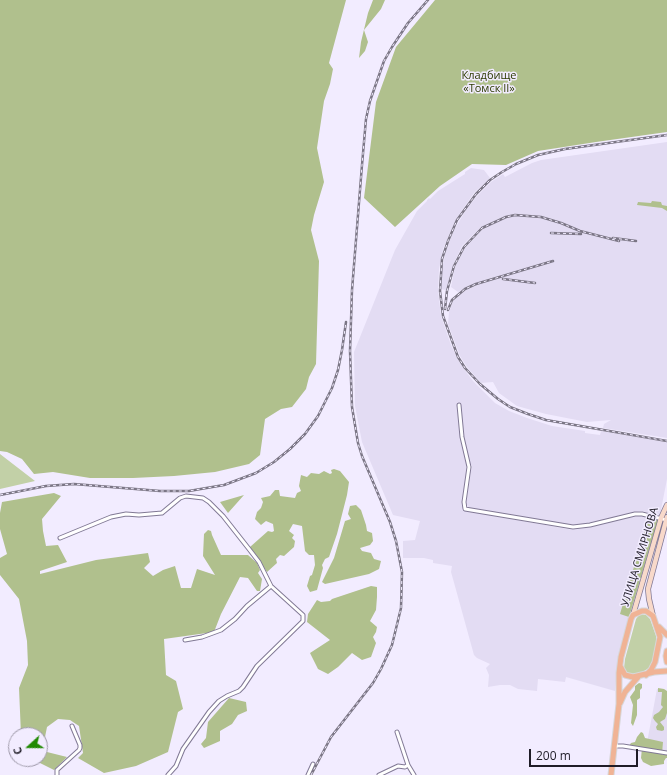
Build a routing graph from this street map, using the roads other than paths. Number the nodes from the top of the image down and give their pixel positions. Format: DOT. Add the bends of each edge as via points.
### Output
graph roads {
  1 [pos="459,405"];
  2 [pos="667,505"];
  3 [pos="665,518"];
  4 [pos="60,538"];
  5 [pos="271,586"];
  6 [pos="633,615"];
  7 [pos="653,616"];
  8 [pos="657,624"];
  9 [pos="667,635"];
  10 [pos="185,640"];
  11 [pos="667,651"];
  12 [pos="667,662"];
  13 [pos="620,665"];
  14 [pos="667,671"];
  15 [pos="646,675"];
  16 [pos="639,677"];
  17 [pos="619,704"];
  18 [pos="72,726"];
  19 [pos="397,732"];
  20 [pos="614,746"];
  21 [pos="667,753"];
  22 [pos="313,764"];
  23 [pos="408,765"];
  24 [pos="57,775"];
  25 [pos="168,775"];
  26 [pos="308,775"];
  27 [pos="378,775"];
  28 [pos="414,775"];
  29 [pos="611,775"];
  1 -- 3 [label="street" via="464,452 469,467 465,509 573,527 635,514"];
  2 -- 3 [label="main road, УЛИЦА СМИРНОВА"];
  3 -- 6 [label="main road, УЛИЦА СМИРНОВА"];
  3 -- 7 [label="main road, УЛИЦА СМИРНОВА" via="648,589"];
  4 -- 5 [label="street" via="111,517 162,513 180,498 196,496 209,502 223,516 259,562"];
  5 -- 10 [label="street" via="221,630"];
  5 -- 25 [label="street" via="303,615 303,621 257,666 239,691 227,696 209,712 182,749 176,766"];
  6 -- 7 [label="main road" via="646,611"];
  6 -- 13 [label="main road"];
  7 -- 8 [label="main road"];
  8 -- 9 [label="main road"];
  8 -- 15 [label="main road" via="660,637 658,652 653,667"];
  11 -- 12 [label="main road"];
  13 -- 16 [label="main road" via="626,675"];
  13 -- 17 [label="main road"];
  14 -- 15 [label="main road"];
  15 -- 16 [label="main road"];
  16 -- 17 [label="main road" via="625,692"];
  17 -- 20 [label="main road"];
  18 -- 24 [label="street" via="80,748 57,770"];
  19 -- 23 [label="street"];
  20 -- 21 [label="street"];
  20 -- 29 [label="main road"];
  22 -- 26 [label="street"];
  23 -- 27 [label="street"];
  23 -- 28 [label="street"];
}
